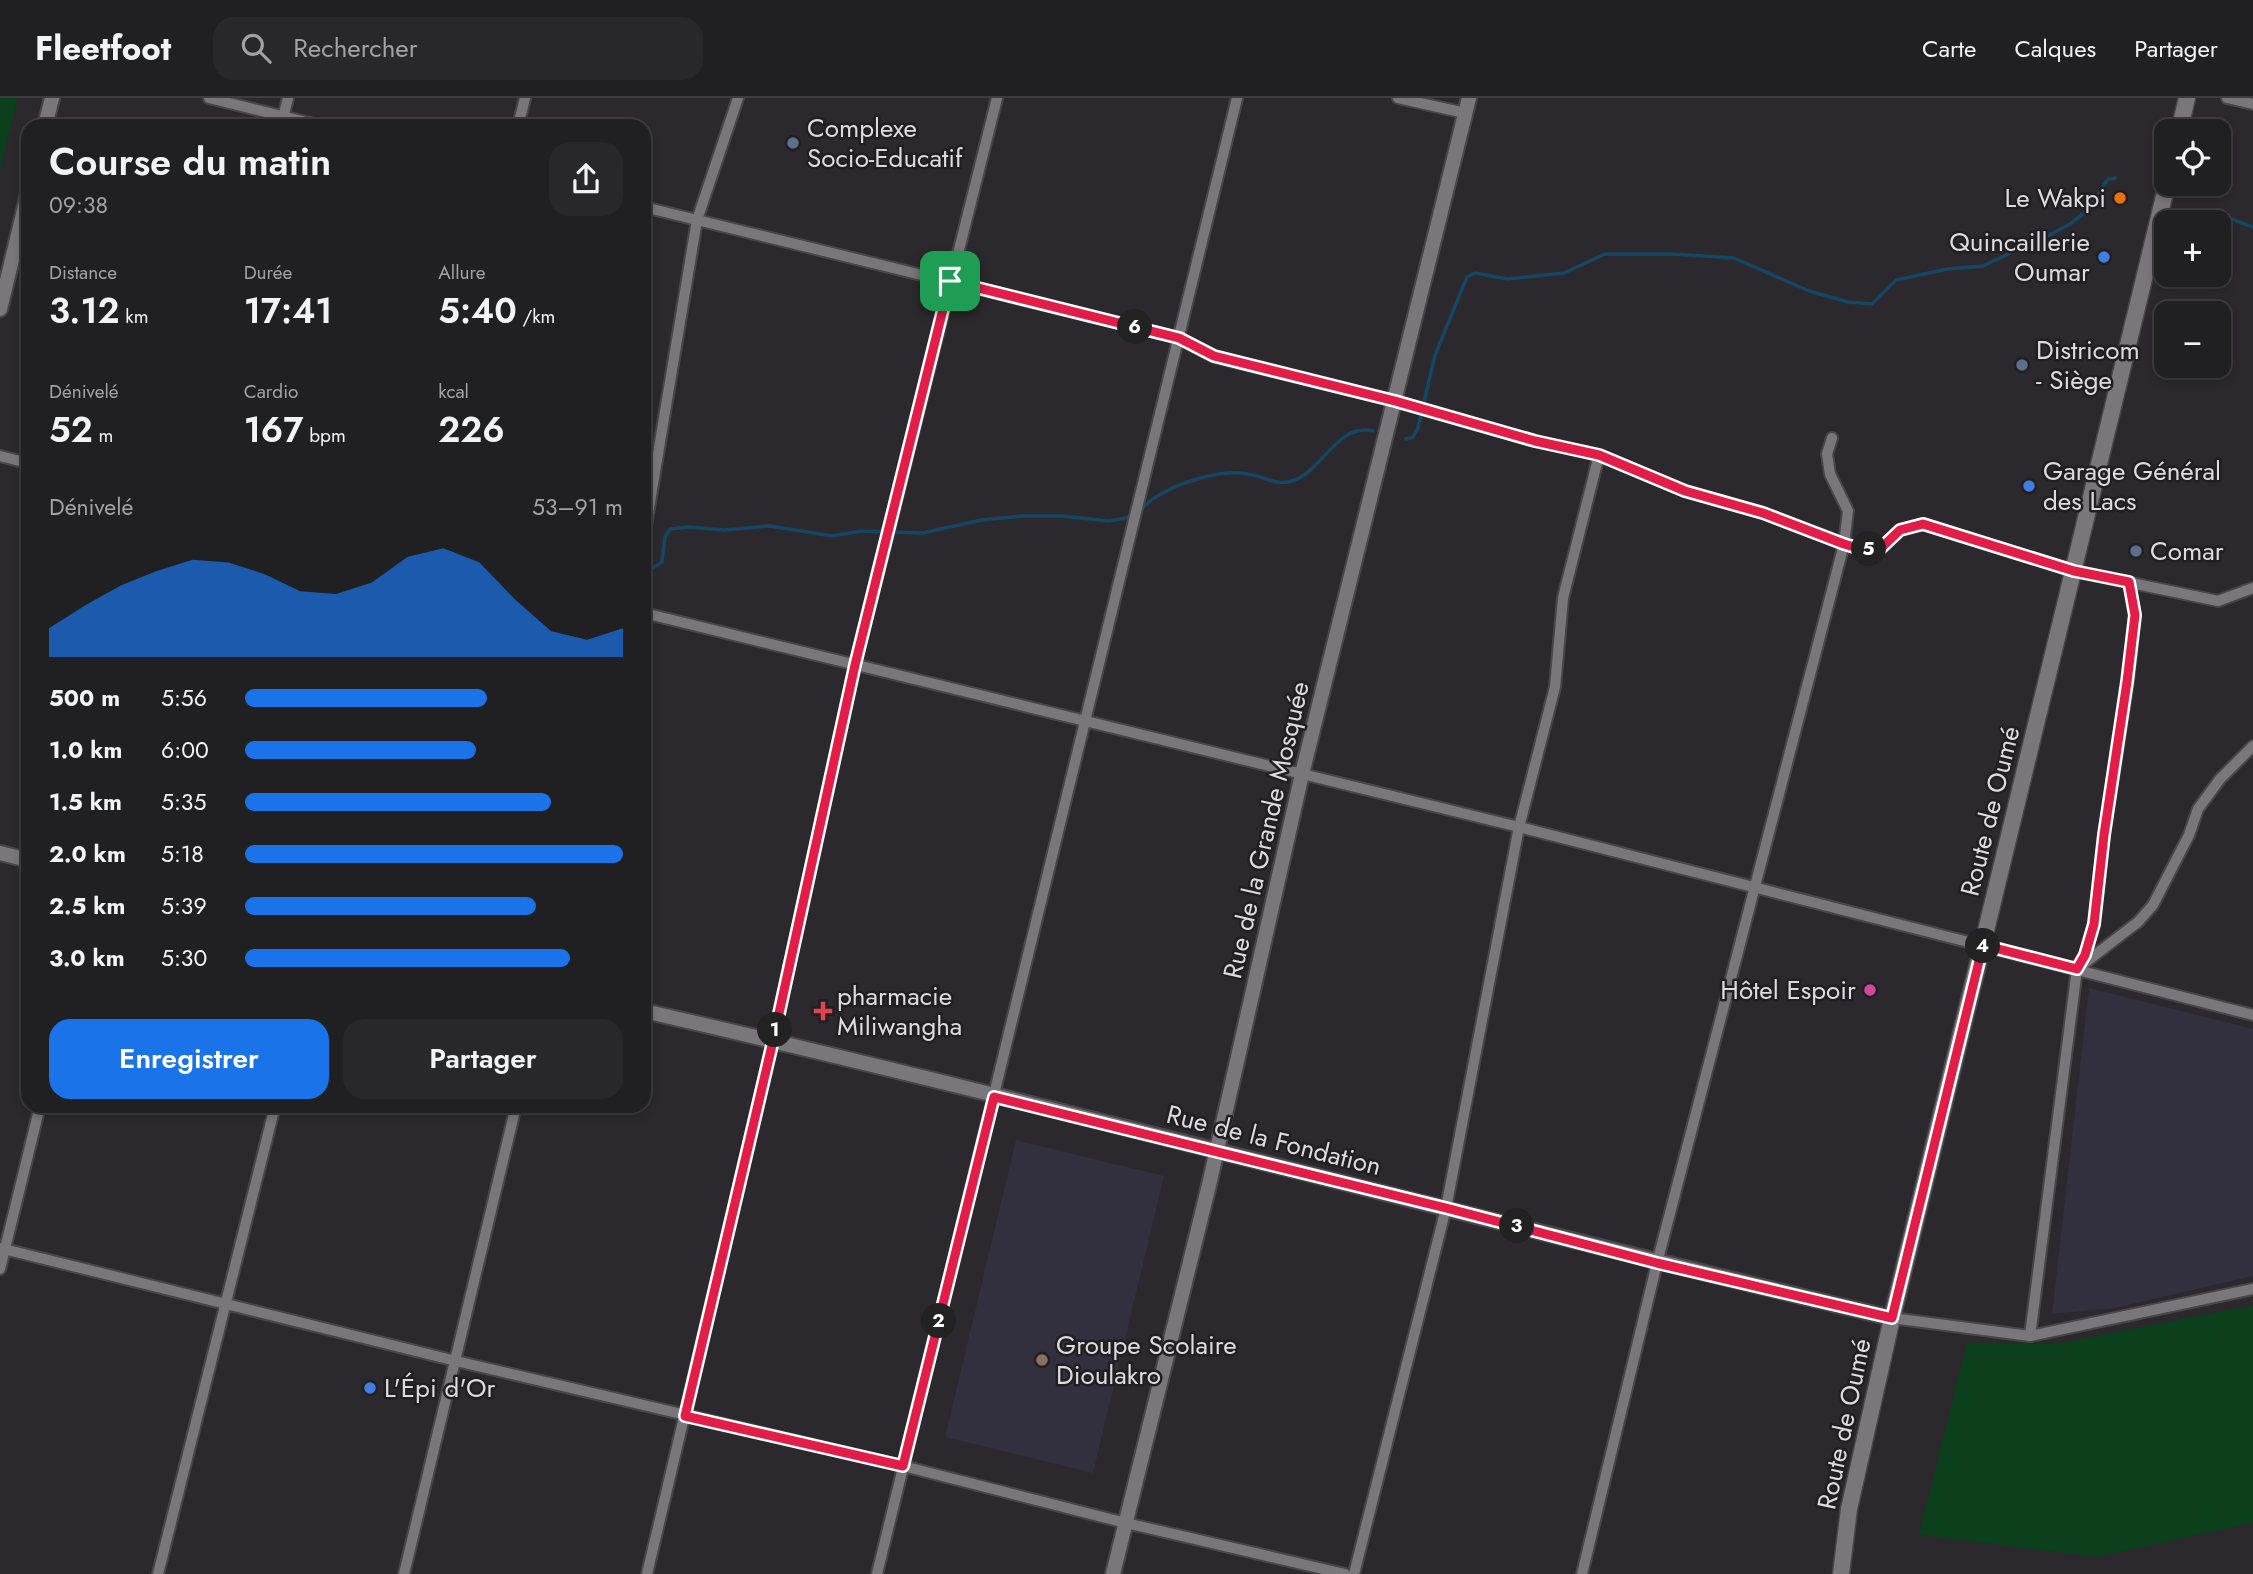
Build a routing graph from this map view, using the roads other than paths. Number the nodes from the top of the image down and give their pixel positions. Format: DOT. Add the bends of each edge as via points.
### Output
graph roads {
  1 [pos="52,98"];
  2 [pos="209,98"];
  3 [pos="288,98"];
  4 [pos="525,98"];
  5 [pos="738,98"];
  6 [pos="997,98"];
  7 [pos="1237,98"];
  8 [pos="1398,98"];
  9 [pos="1469,98"];
  10 [pos="2187,98"];
  11 [pos="2227,98"];
  12 [pos="2253,104"];
  13 [pos="1465,113"];
  14 [pos="47,119"];
  15 [pos="276,119"];
  16 [pos="283,119"];
  17 [pos="520,119"];
  18 [pos="2182,119"];
  19 [pos="2164,196"];
  20 [pos="651,209"];
  21 [pos="697,220"];
  22 [pos="21,223"];
  23 [pos="950,281"];
  24 [pos="0,309"];
  25 [pos="1179,338"];
  26 [pos="1395,401"];
  27 [pos="1832,438"];
  28 [pos="1599,455"];
  29 [pos="0,456"];
  30 [pos="21,461"];
  31 [pos="651,496"];
  32 [pos="1844,544"];
  33 [pos="2074,571"];
  34 [pos="2129,582"];
  35 [pos="2253,588"];
  36 [pos="651,616"];
  37 [pos="855,665"];
  38 [pos="1085,721"];
  39 [pos="2253,746"];
  40 [pos="1302,774"];
  41 [pos="1519,827"];
  42 [pos="0,853"];
  43 [pos="21,858"];
  44 [pos="1755,886"];
  45 [pos="1983,945"];
  46 [pos="2077,969"];
  47 [pos="651,1014"];
  48 [pos="2253,1015"];
  49 [pos="773,1041"];
  50 [pos="994,1097"];
  51 [pos="38,1113"];
  52 [pos="273,1113"];
  53 [pos="514,1113"];
  54 [pos="1217,1151"];
  55 [pos="1446,1208"];
  56 [pos="2,1248"];
  57 [pos="1657,1263"];
  58 [pos="0,1269"];
  59 [pos="2253,1289"];
  60 [pos="225,1304"];
  61 [pos="1892,1318"];
  62 [pos="2030,1336"];
  63 [pos="456,1361"];
  64 [pos="685,1416"];
  65 [pos="903,1466"];
  66 [pos="1126,1523"];
  67 [pos="158,1574"];
  68 [pos="404,1574"];
  69 [pos="647,1574"];
  70 [pos="877,1574"];
  71 [pos="1113,1574"];
  72 [pos="1345,1574"];
  73 [pos="1354,1574"];
  74 [pos="1582,1574"];
  75 [pos="1841,1574"];
  1 -- 14 [label="street"];
  2 -- 15 [label="street"];
  3 -- 16 [label="street"];
  4 -- 17 [label="street"];
  5 -- 21 [label="street"];
  6 -- 23 [label="street"];
  7 -- 25 [label="street"];
  8 -- 13 [label="street"];
  9 -- 13 [label="street, Rue de la Grande Mosquée"];
  10 -- 18 [label="main road"];
  11 -- 12 [label="street"];
  13 -- 26 [label="street, Rue de la Grande Mosquée"];
  19 -- 33 [label="main road, Route de Oumé"];
  20 -- 21 [label="street"];
  21 -- 23 [label="street"];
  21 -- 31 [label="street"];
  22 -- 24 [label="street"];
  23 -- 25 [label="street"];
  23 -- 37 [label="street"];
  25 -- 26 [label="street" via="1214,356"];
  25 -- 38 [label="street"];
  26 -- 28 [label="street"];
  26 -- 40 [label="street, Rue de la Grande Mosquée"];
  27 -- 32 [label="street" via="1827,454 1830,474 1848,511"];
  28 -- 32 [label="street" via="1685,491 1763,513"];
  28 -- 41 [label="street" via="1563,598 1555,687"];
  29 -- 30 [label="street"];
  32 -- 33 [label="street" via="1879,550 1900,530 1923,524"];
  32 -- 44 [label="street"];
  33 -- 34 [label="street"];
  33 -- 45 [label="main road, Route de Oumé"];
  34 -- 35 [label="street" via="2218,601"];
  34 -- 46 [label="street" via="2135,615 2127,682 2094,924"];
  36 -- 37 [label="street"];
  37 -- 38 [label="street"];
  37 -- 49 [label="street"];
  38 -- 40 [label="street"];
  38 -- 50 [label="street"];
  39 -- 46 [label="street" via="2220,779 2199,809 2153,905"];
  40 -- 41 [label="street"];
  40 -- 54 [label="street, Rue de la Grande Mosquée"];
  41 -- 44 [label="street"];
  41 -- 55 [label="street"];
  42 -- 43 [label="street"];
  44 -- 45 [label="street"];
  44 -- 57 [label="street"];
  45 -- 46 [label="street"];
  45 -- 61 [label="main road, Route de Oumé"];
  46 -- 48 [label="street"];
  46 -- 62 [label="street"];
  47 -- 49 [label="street, Rue de la Fondation"];
  49 -- 50 [label="street, Rue de la Fondation"];
  49 -- 64 [label="street"];
  50 -- 54 [label="street, Rue de la Fondation"];
  50 -- 65 [label="street"];
  51 -- 56 [label="street"];
  52 -- 60 [label="street"];
  53 -- 63 [label="street"];
  54 -- 55 [label="street, Rue de la Fondation"];
  54 -- 66 [label="street, Rue de la Grande Mosquée"];
  55 -- 57 [label="street, Rue de la Fondation"];
  55 -- 73 [label="street"];
  56 -- 58 [label="street"];
  56 -- 60 [label="street"];
  57 -- 61 [label="street, Rue de la Fondation"];
  57 -- 74 [label="street"];
  59 -- 62 [label="street"];
  60 -- 63 [label="street"];
  60 -- 67 [label="street"];
  61 -- 62 [label="street"];
  61 -- 75 [label="main road, Route de Oumé" via="1849,1509"];
  63 -- 64 [label="street"];
  63 -- 68 [label="street"];
  64 -- 65 [label="street"];
  64 -- 69 [label="street"];
  65 -- 66 [label="street"];
  65 -- 70 [label="street"];
  66 -- 71 [label="street, Rue de la Grande Mosquée"];
  66 -- 72 [label="street"];
}
